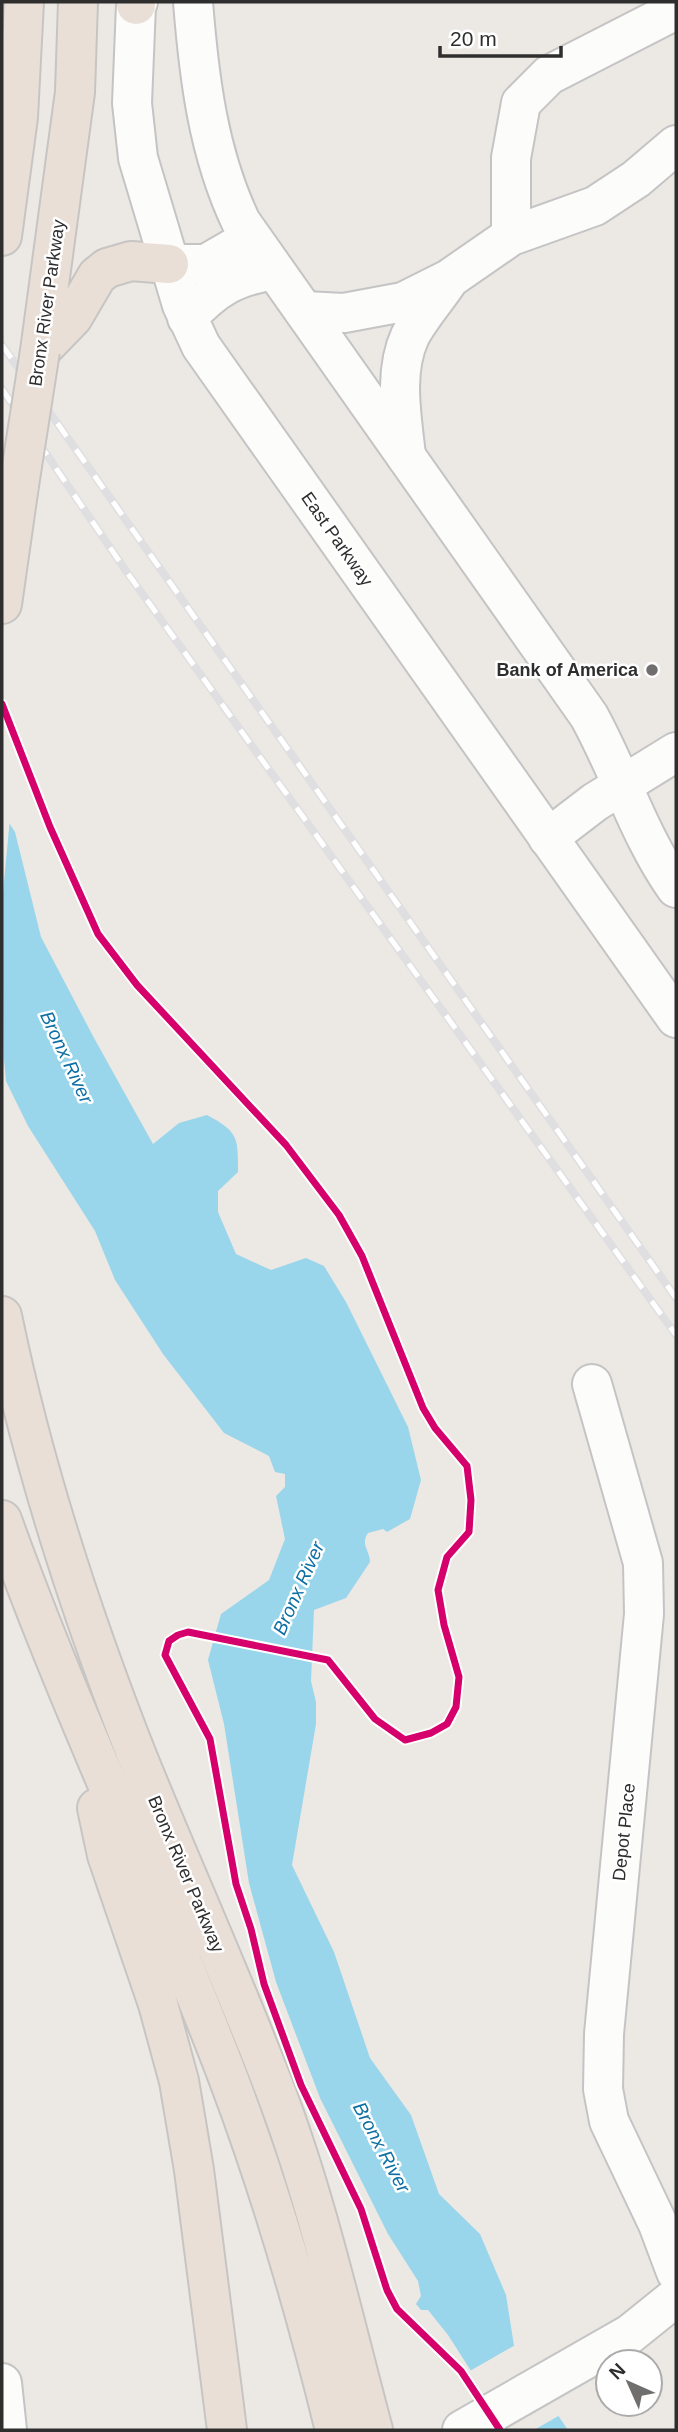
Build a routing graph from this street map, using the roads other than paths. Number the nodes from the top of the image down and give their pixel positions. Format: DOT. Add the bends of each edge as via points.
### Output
graph roads {
  1 [pos="24,2"];
  2 [pos="78,2"];
  3 [pos="194,2"];
  4 [pos="136,3"];
  5 [pos="676,10"];
  6 [pos="676,145"];
  7 [pos="2,236"];
  8 [pos="511,236"];
  9 [pos="251,238"];
  10 [pos="169,264"];
  11 [pos="274,270"];
  12 [pos="449,279"];
  13 [pos="304,311"];
  14 [pos="187,317"];
  15 [pos="49,331"];
  16 [pos="407,456"];
  17 [pos="2,604"];
  18 [pos="676,751"];
  19 [pos="623,785"];
  20 [pos="548,838"];
  21 [pos="676,888"];
  22 [pos="676,1018"];
  23 [pos="2,1316"];
  24 [pos="592,1384"];
  25 [pos="2,1520"];
  26 [pos="76,1710"];
  27 [pos="676,2272"];
  28 [pos="676,2297"];
  29 [pos="2,2383"];
  30 [pos="8,2430"];
  31 [pos="227,2430"];
  32 [pos="335,2430"];
  33 [pos="373,2430"];
  34 [pos="463,2430"];
  1 -- 7 [label="highway" via="18,117"];
  2 -- 15 [label="highway, Bronx River Parkway" via="75,92"];
  3 -- 9 [label="street" via="214,147 232,203"];
  4 -- 10 [label="street, East Parkway" via="134,131"];
  5 -- 8 [label="street" via="549,75 521,103 511,158"];
  6 -- 8 [label="street" via="595,206"];
  8 -- 12 [label="street"];
  9 -- 10 [label="street" via="206,264"];
  9 -- 11 [label="street"];
  10 -- 14 [label="street, East Parkway"];
  10 -- 15 [label="highway" via="131,261 107,268 97,276 73,317"];
  11 -- 13 [label="street"];
  11 -- 14 [label="street" via="228,283"];
  12 -- 13 [label="street" via="403,302 344,313"];
  12 -- 16 [label="street" via="405,348 400,393"];
  13 -- 16 [label="street"];
  14 -- 20 [label="street, East Parkway" via="201,345"];
  15 -- 17 [label="highway, Bronx River Parkway, bridge"];
  16 -- 19 [label="street" via="589,716"];
  18 -- 19 [label="street"];
  19 -- 20 [label="street"];
  19 -- 21 [label="street"];
  20 -- 22 [label="street, East Parkway"];
  23 -- 33 [label="highway, Bronx River Parkway" via="41,1475 102,1661 301,2164"];
  24 -- 27 [label="street, Depot Place" via="643,1563 645,1614 604,2034 603,2089 609,2121"];
  25 -- 26 [label="highway"];
  26 -- 31 [label="highway" via="107,1855 179,2081"];
  26 -- 32 [label="highway" via="246,2126"];
  28 -- 34 [label="street" via="630,2334"];
  29 -- 30 [label="street"];
}
